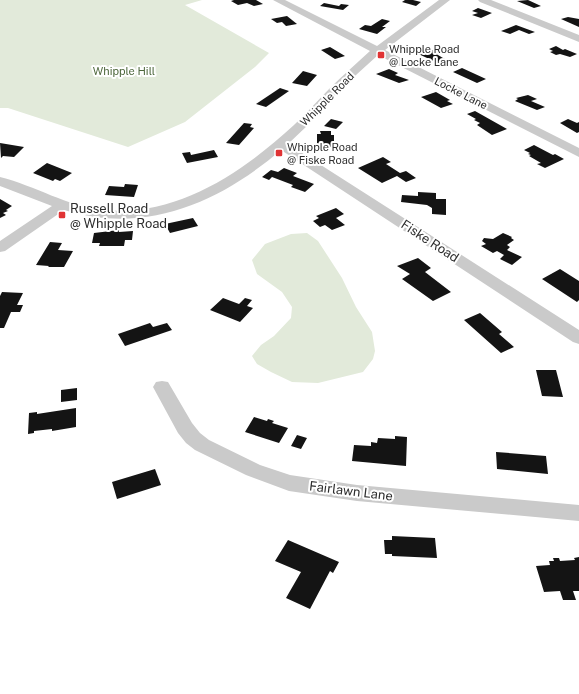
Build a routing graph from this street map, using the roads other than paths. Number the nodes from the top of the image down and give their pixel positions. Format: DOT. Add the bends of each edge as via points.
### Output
graph roads {
  1 [pos="278,0"];
  2 [pos="445,0"];
  3 [pos="483,0"];
  4 [pos="579,39"];
  5 [pos="378,50"];
  6 [pos="280,144"];
  7 [pos="579,153"];
  8 [pos="0,181"];
  9 [pos="62,205"];
  10 [pos="0,248"];
  11 [pos="579,338"];
  12 [pos="162,387"];
  13 [pos="579,513"];
  1 -- 5 [label="street, Locke Lane"];
  2 -- 5 [label="street, Whipple Road"];
  3 -- 4 [label="street"];
  5 -- 6 [label="street, Whipple Road"];
  5 -- 7 [label="street, Locke Lane"];
  6 -- 9 [label="street, Whipple Road" via="260,162 230,182 166,209 118,215 83,211"];
  6 -- 11 [label="street, Fiske Road"];
  8 -- 9 [label="street, Whipple Road"];
  9 -- 10 [label="street"];
  12 -- 13 [label="street, Fairlawn Lane" via="185,428 202,445 253,470 289,482 357,493"];
}
